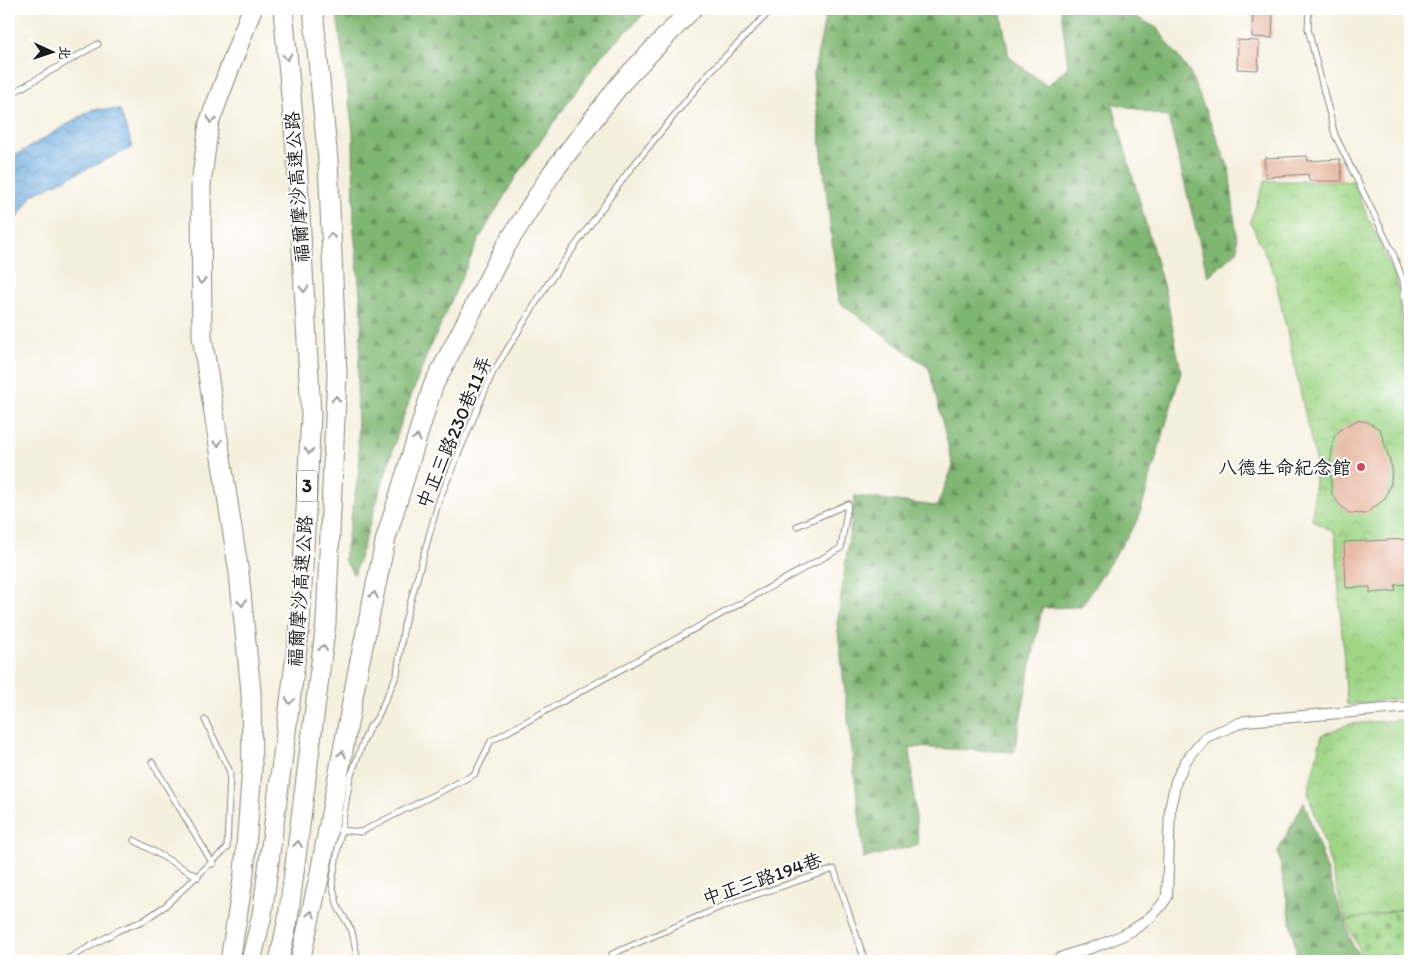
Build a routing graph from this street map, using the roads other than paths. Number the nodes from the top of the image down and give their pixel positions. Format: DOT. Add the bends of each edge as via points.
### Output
graph roads {
  1 [pos="252,9"];
  2 [pos="283,9"];
  3 [pos="313,9"];
  4 [pos="692,9"];
  5 [pos="772,9"];
  6 [pos="1309,9"];
  7 [pos="98,44"];
  8 [pos="9,95"];
  9 [pos="1410,354"];
  10 [pos="797,526"];
  11 [pos="1410,707"];
  12 [pos="205,720"];
  13 [pos="152,762"];
  14 [pos="340,830"];
  15 [pos="134,840"];
  16 [pos="213,864"];
  17 [pos="198,877"];
  18 [pos="612,954"];
  19 [pos="64,961"];
  20 [pos="230,961"];
  21 [pos="251,961"];
  22 [pos="279,961"];
  23 [pos="300,961"];
  24 [pos="358,961"];
  25 [pos="865,961"];
  26 [pos="1055,961"];
  1 -- 20 [label="highway, one-way" via="209,123 201,195 202,336 238,573 251,692 252,769 244,873"];
  2 -- 21 [label="highway, 福爾摩沙高速公路 / 3, one-way" via="297,161 310,414 300,625 262,915"];
  22 -- 3 [label="highway, 福爾摩沙高速公路 / 3, one-way" via="288,919 326,623 336,374 328,160"];
  23 -- 4 [label="highway, one-way" via="386,538 433,386 504,249 552,173 622,83"];
  5 -- 14 [label="lane, 中正三路230巷11弄" via="708,74 628,172 547,285 492,374 439,500 404,625 397,674 369,728 350,778"];
  6 -- 9 [label="lane" via="1308,29 1335,134 1403,280"];
  7 -- 8 [label="lane"];
  10 -- 14 [label="lane" via="848,504 841,548 491,741 476,774 362,832"];
  11 -- 26 [label="street" via="1245,721 1206,737 1186,761 1176,781 1170,808 1166,897 1160,909 1143,924 1113,941"];
  12 -- 16 [label="lane" via="230,772 227,848"];
  13 -- 16 [label="lane"];
  14 -- 24 [label="lane, 中正三路230巷11弄" via="332,884 338,907 352,931"];
  15 -- 17 [label="lane"];
  16 -- 17 [label="lane"];
  17 -- 19 [label="lane" via="143,921 119,930"];
  18 -- 25 [label="lane, 中正三路194巷" via="725,905 834,869"];
}
